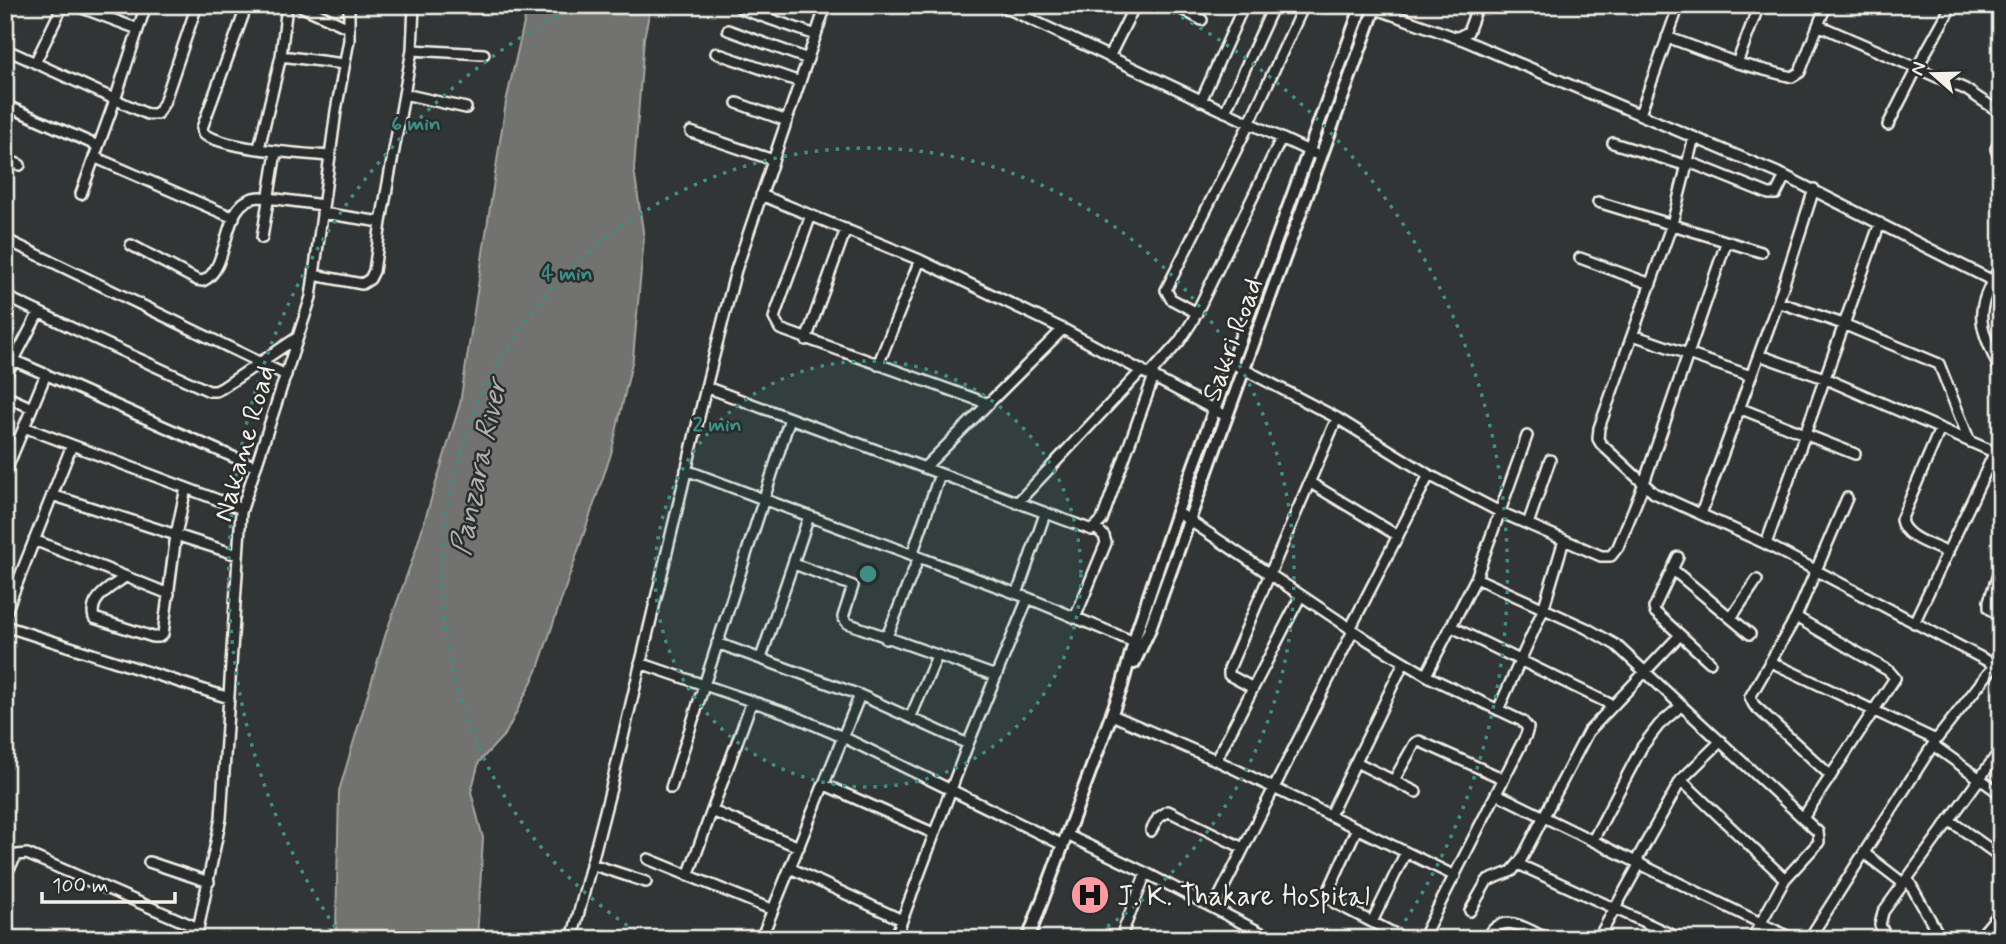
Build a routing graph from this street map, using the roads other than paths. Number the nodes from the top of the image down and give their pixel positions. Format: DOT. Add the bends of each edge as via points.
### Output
graph roads {
  1 [pos="62,5"];
  2 [pos="74,5"];
  3 [pos="146,5"];
  4 [pos="197,5"];
  5 [pos="247,5"];
  6 [pos="287,5"];
  7 [pos="298,5"];
  8 [pos="349,5"];
  9 [pos="414,5"];
  10 [pos="737,5"];
  11 [pos="811,5"];
  12 [pos="1000,5"];
  13 [pos="1031,5"];
  14 [pos="1135,5"];
  15 [pos="1174,5"];
  16 [pos="1244,5"];
  17 [pos="1275,5"];
  18 [pos="1304,5"];
  19 [pos="1478,5"];
  20 [pos="1679,5"];
  21 [pos="1759,5"];
  22 [pos="1826,5"];
  23 [pos="1952,5"];
  24 [pos="1370,6"];
  25 [pos="826,8"];
  26 [pos="1025,17"];
  27 [pos="1202,20"];
  28 [pos="1818,25"];
  29 [pos="349,28"];
  30 [pos="138,29"];
  31 [pos="728,30"];
  32 [pos="816,35"];
  33 [pos="1667,37"];
  34 [pos="1462,39"];
  35 [pos="5,49"];
  36 [pos="412,50"];
  37 [pos="716,53"];
  38 [pos="484,54"];
  39 [pos="281,57"];
  40 [pos="1109,57"];
  41 [pos="808,59"];
  42 [pos="35,63"];
  43 [pos="344,64"];
  44 [pos="1737,64"];
  45 [pos="1917,68"];
  46 [pos="800,82"];
  47 [pos="404,94"];
  48 [pos="115,100"];
  49 [pos="1201,101"];
  50 [pos="737,103"];
  51 [pos="5,105"];
  52 [pos="466,108"];
  53 [pos="1225,113"];
  54 [pos="2001,113"];
  55 [pos="1640,114"];
  56 [pos="787,121"];
  57 [pos="1249,124"];
  58 [pos="1888,125"];
  59 [pos="691,132"];
  60 [pos="1694,137"];
  61 [pos="1281,139"];
  62 [pos="2001,139"];
  63 [pos="1613,142"];
  64 [pos="98,146"];
  65 [pos="259,148"];
  66 [pos="1309,151"];
  67 [pos="275,152"];
  68 [pos="330,156"];
  69 [pos="94,157"];
  70 [pos="1323,158"];
  71 [pos="5,159"];
  72 [pos="773,160"];
  73 [pos="2001,161"];
  74 [pos="1688,164"];
  75 [pos="20,165"];
  76 [pos="1785,176"];
  77 [pos="1814,189"];
  78 [pos="81,194"];
  79 [pos="761,195"];
  80 [pos="269,198"];
  81 [pos="1598,202"];
  82 [pos="322,209"];
  83 [pos="811,215"];
  84 [pos="234,218"];
  85 [pos="380,222"];
  86 [pos="1880,223"];
  87 [pos="1672,224"];
  88 [pos="846,229"];
  89 [pos="262,238"];
  90 [pos="5,239"];
  91 [pos="1726,243"];
  92 [pos="131,245"];
  93 [pos="1760,252"];
  94 [pos="1580,258"];
  95 [pos="920,260"];
  96 [pos="2001,266"];
  97 [pos="314,275"];
  98 [pos="1996,283"];
  99 [pos="1651,284"];
  100 [pos="5,296"];
  101 [pos="1778,302"];
  102 [pos="39,312"];
  103 [pos="1197,313"];
  104 [pos="1843,324"];
  105 [pos="1063,328"];
  106 [pos="1633,335"];
  107 [pos="298,337"];
  108 [pos="807,340"];
  109 [pos="1759,355"];
  110 [pos="1688,356"];
  111 [pos="13,360"];
  112 [pos="259,362"];
  113 [pos="1232,363"];
  114 [pos="878,365"];
  115 [pos="1243,370"];
  116 [pos="1149,373"];
  117 [pos="2001,373"];
  118 [pos="46,374"];
  119 [pos="286,375"];
  120 [pos="1751,376"];
  121 [pos="5,377"];
  122 [pos="1824,378"];
  123 [pos="706,387"];
  124 [pos="5,396"];
  125 [pos="989,404"];
  126 [pos="32,408"];
  127 [pos="1738,408"];
  128 [pos="1215,409"];
  129 [pos="1226,416"];
  130 [pos="790,418"];
  131 [pos="1337,418"];
  132 [pos="24,427"];
  133 [pos="1940,429"];
  134 [pos="1804,433"];
  135 [pos="1527,436"];
  136 [pos="2001,439"];
  137 [pos="1970,442"];
  138 [pos="72,445"];
  139 [pos="1994,453"];
  140 [pos="1855,454"];
  141 [pos="8,456"];
  142 [pos="1550,460"];
  143 [pos="256,467"];
  144 [pos="924,468"];
  145 [pos="686,470"];
  146 [pos="5,473"];
  147 [pos="940,474"];
  148 [pos="1429,475"];
  149 [pos="1309,482"];
  150 [pos="1643,486"];
  151 [pos="186,488"];
  152 [pos="52,495"];
  153 [pos="1846,498"];
  154 [pos="763,499"];
  155 [pos="1017,503"];
  156 [pos="242,509"];
  157 [pos="1177,512"];
  158 [pos="1500,512"];
  159 [pos="1045,514"];
  160 [pos="1701,514"];
  161 [pos="810,516"];
  162 [pos="1188,519"];
  163 [pos="1528,524"];
  164 [pos="1096,528"];
  165 [pos="176,535"];
  166 [pos="1398,536"];
  167 [pos="34,540"];
  168 [pos="1564,540"];
  169 [pos="1766,544"];
  170 [pos="1948,553"];
  171 [pos="238,555"];
  172 [pos="916,556"];
  173 [pos="1678,557"];
  174 [pos="794,564"];
  175 [pos="2001,566"];
  176 [pos="1672,569"];
  177 [pos="1814,570"];
  178 [pos="1268,574"];
  179 [pos="125,577"];
  180 [pos="1476,578"];
  181 [pos="1757,580"];
  182 [pos="5,581"];
  183 [pos="16,585"];
  184 [pos="169,594"];
  185 [pos="1017,594"];
  186 [pos="1300,597"];
  187 [pos="1028,598"];
  188 [pos="1543,610"];
  189 [pos="5,614"];
  190 [pos="2001,614"];
  191 [pos="1796,617"];
  192 [pos="1075,618"];
  193 [pos="1731,618"];
  194 [pos="1914,623"];
  195 [pos="5,626"];
  196 [pos="1452,627"];
  197 [pos="1351,630"];
  198 [pos="1750,634"];
  199 [pos="1680,635"];
  200 [pos="886,639"];
  201 [pos="1134,642"];
  202 [pos="716,643"];
  203 [pos="937,656"];
  204 [pos="761,658"];
  205 [pos="1998,661"];
  206 [pos="1404,662"];
  207 [pos="1520,662"];
  208 [pos="1771,662"];
  209 [pos="640,663"];
  210 [pos="1710,663"];
  211 [pos="1647,671"];
  212 [pos="1426,675"];
  213 [pos="996,676"];
  214 [pos="703,684"];
  215 [pos="1122,687"];
  216 [pos="1253,688"];
  217 [pos="860,695"];
  218 [pos="229,698"];
  219 [pos="752,701"];
  220 [pos="1612,705"];
  221 [pos="1682,705"];
  222 [pos="1499,710"];
  223 [pos="1875,711"];
  224 [pos="1112,715"];
  225 [pos="911,716"];
  226 [pos="845,738"];
  227 [pos="1721,741"];
  228 [pos="1935,743"];
  229 [pos="968,744"];
  230 [pos="2001,749"];
  231 [pos="1216,760"];
  232 [pos="1356,762"];
  233 [pos="1830,776"];
  234 [pos="1504,779"];
  235 [pos="1979,779"];
  236 [pos="1394,780"];
  237 [pos="1681,780"];
  238 [pos="825,785"];
  239 [pos="1273,787"];
  240 [pos="671,788"];
  241 [pos="951,788"];
  242 [pos="1416,792"];
  243 [pos="1497,794"];
  244 [pos="2001,794"];
  245 [pos="712,811"];
  246 [pos="1331,815"];
  247 [pos="1543,816"];
  248 [pos="1803,818"];
  249 [pos="1949,820"];
  250 [pos="1357,828"];
  251 [pos="1151,831"];
  252 [pos="933,833"];
  253 [pos="1065,840"];
  254 [pos="1592,840"];
  255 [pos="799,847"];
  256 [pos="1243,848"];
  257 [pos="1406,852"];
  258 [pos="1864,853"];
  259 [pos="2001,857"];
  260 [pos="648,859"];
  261 [pos="149,862"];
  262 [pos="1638,862"];
  263 [pos="591,864"];
  264 [pos="1518,864"];
  265 [pos="790,868"];
  266 [pos="1146,873"];
  267 [pos="5,875"];
  268 [pos="688,876"];
  269 [pos="1455,876"];
  270 [pos="1785,879"];
  271 [pos="1905,881"];
  272 [pos="209,882"];
  273 [pos="646,883"];
  274 [pos="1214,907"];
  275 [pos="1614,909"];
  276 [pos="773,910"];
  277 [pos="1471,911"];
  278 [pos="2001,916"];
  279 [pos="902,920"];
  280 [pos="1371,922"];
  281 [pos="1761,922"];
  282 [pos="1251,927"];
  283 [pos="198,928"];
  284 [pos="1124,938"];
  285 [pos="196,939"];
  286 [pos="572,939"];
  287 [pos="761,939"];
  288 [pos="895,939"];
  289 [pos="1028,939"];
  290 [pos="1246,939"];
  291 [pos="1273,939"];
  292 [pos="1405,939"];
  293 [pos="1423,939"];
  294 [pos="1487,939"];
  295 [pos="1547,939"];
  296 [pos="1598,939"];
  297 [pos="1681,939"];
  298 [pos="1752,939"];
  299 [pos="1793,939"];
  300 [pos="1809,939"];
  301 [pos="1887,939"];
  302 [pos="1941,939"];
  303 [pos="1978,939"];
  1 -- 42 [label="street"];
  2 -- 30 [label="street"];
  3 -- 30 [label="street"];
  4 -- 48 [label="street" via="161,110 147,114"];
  5 -- 65 [label="street" via="202,131 206,136"];
  6 -- 39 [label="street"];
  7 -- 29 [label="street"];
  8 -- 29 [label="street, Nakane Road"];
  9 -- 36 [label="street"];
  10 -- 32 [label="street"];
  11 -- 25 [label="street"];
  12 -- 26 [label="street"];
  13 -- 26 [label="street"];
  14 -- 40 [label="street"];
  15 -- 27 [label="street"];
  16 -- 49 [label="street"];
  17 -- 53 [label="street"];
  18 -- 57 [label="street"];
  19 -- 34 [label="street"];
  20 -- 33 [label="street"];
  21 -- 44 [label="street"];
  22 -- 28 [label="street"];
  23 -- 45 [label="street"];
  24 -- 34 [label="street"];
  24 -- 66 [label="main road, Sakri Road"];
  24 -- 70 [label="main road, Sakri Road"];
  25 -- 32 [label="street"];
  26 -- 40 [label="street"];
  28 -- 44 [label="street" via="1800,72 1792,77"];
  28 -- 45 [label="street"];
  29 -- 43 [label="street, Nakane Road"];
  30 -- 48 [label="street"];
  31 -- 41 [label="street"];
  32 -- 41 [label="street"];
  33 -- 44 [label="street"];
  33 -- 55 [label="street"];
  34 -- 55 [label="street"];
  35 -- 42 [label="street"];
  36 -- 38 [label="street"];
  36 -- 47 [label="street"];
  37 -- 46 [label="street"];
  39 -- 43 [label="street"];
  39 -- 65 [label="street"];
  40 -- 49 [label="street"];
  41 -- 46 [label="street"];
  42 -- 48 [label="street"];
  43 -- 68 [label="street, Nakane Road"];
  45 -- 54 [label="street" via="1974,94"];
  45 -- 58 [label="street"];
  46 -- 56 [label="street"];
  47 -- 52 [label="street"];
  47 -- 85 [label="street"];
  48 -- 64 [label="street"];
  49 -- 53 [label="street"];
  50 -- 56 [label="street"];
  51 -- 64 [label="street"];
  53 -- 57 [label="street"];
  55 -- 60 [label="street"];
  56 -- 72 [label="street"];
  57 -- 61 [label="street"];
  57 -- 103 [label="street" via="1166,290 1171,299"];
  59 -- 72 [label="street"];
  60 -- 74 [label="street"];
  60 -- 76 [label="street"];
  61 -- 66 [label="street"];
  61 -- 103 [label="street"];
  62 -- 73 [label="street" via="1996,149"];
  63 -- 74 [label="street"];
  64 -- 69 [label="street"];
  65 -- 67 [label="street"];
  66 -- 70 [label="street"];
  66 -- 113 [label="main road, Sakri Road"];
  67 -- 68 [label="street"];
  67 -- 80 [label="street"];
  68 -- 82 [label="street, Nakane Road"];
  69 -- 78 [label="street"];
  69 -- 84 [label="street"];
  70 -- 115 [label="main road, Sakri Road"];
  71 -- 75 [label="street"];
  72 -- 79 [label="street"];
  74 -- 76 [label="street" via="1769,194 1779,192"];
  74 -- 87 [label="street"];
  76 -- 77 [label="street"];
  77 -- 86 [label="street"];
  77 -- 101 [label="street"];
  79 -- 83 [label="street"];
  79 -- 123 [label="street"];
  80 -- 82 [label="street"];
  80 -- 84 [label="street" via="244,200"];
  80 -- 89 [label="street"];
  81 -- 87 [label="street"];
  82 -- 85 [label="street"];
  82 -- 97 [label="street, Nakane Road"];
  83 -- 88 [label="street"];
  83 -- 108 [label="street" via="774,317 780,330"];
  84 -- 92 [label="street" via="213,274 203,281"];
  85 -- 97 [label="street" via="377,260 370,279 362,284"];
  86 -- 98 [label="street"];
  86 -- 104 [label="street"];
  87 -- 91 [label="street"];
  87 -- 99 [label="street"];
  88 -- 95 [label="street"];
  88 -- 108 [label="street"];
  90 -- 112 [label="street"];
  91 -- 93 [label="street"];
  91 -- 110 [label="street"];
  94 -- 99 [label="street"];
  95 -- 105 [label="street"];
  95 -- 114 [label="street"];
  96 -- 98 [label="street"];
  97 -- 107 [label="street, Nakane Road"];
  98 -- 117 [label="street" via="1983,305 1981,326"];
  99 -- 106 [label="street"];
  100 -- 102 [label="street"];
  101 -- 104 [label="street"];
  101 -- 109 [label="street"];
  102 -- 111 [label="street"];
  102 -- 112 [label="street" via="209,391 222,388"];
  103 -- 116 [label="street" via="1179,342"];
  104 -- 122 [label="street"];
  104 -- 137 [label="street" via="1939,364"];
  105 -- 116 [label="street"];
  105 -- 125 [label="street"];
  106 -- 110 [label="street"];
  106 -- 150 [label="street" via="1598,439"];
  107 -- 112 [label="street"];
  107 -- 119 [label="street, Nakane Road"];
  108 -- 114 [label="street"];
  109 -- 120 [label="street"];
  109 -- 122 [label="street"];
  110 -- 120 [label="street"];
  110 -- 150 [label="street"];
  111 -- 118 [label="street"];
  111 -- 121 [label="street"];
  112 -- 119 [label="street"];
  113 -- 115 [label="street"];
  113 -- 128 [label="main road, Sakri Road"];
  114 -- 125 [label="street"];
  115 -- 129 [label="main road, Sakri Road"];
  115 -- 131 [label="street"];
  116 -- 128 [label="street"];
  116 -- 155 [label="street"];
  116 -- 164 [label="street"];
  118 -- 126 [label="street"];
  118 -- 143 [label="street"];
  119 -- 143 [label="street, Nakane Road"];
  120 -- 127 [label="street"];
  122 -- 133 [label="street"];
  122 -- 134 [label="street"];
  123 -- 130 [label="street"];
  123 -- 145 [label="street"];
  124 -- 126 [label="street"];
  125 -- 144 [label="street"];
  126 -- 132 [label="street"];
  127 -- 134 [label="street"];
  127 -- 160 [label="street"];
  128 -- 129 [label="street"];
  128 -- 157 [label="main road, Sakri Road"];
  129 -- 162 [label="main road, Sakri Road"];
  130 -- 144 [label="street"];
  130 -- 154 [label="street"];
  131 -- 148 [label="street"];
  131 -- 149 [label="street"];
  132 -- 138 [label="street"];
  132 -- 141 [label="street"];
  133 -- 137 [label="street"];
  133 -- 170 [label="street" via="1901,520 1908,533"];
  134 -- 140 [label="street"];
  134 -- 169 [label="street"];
  135 -- 158 [label="street"];
  136 -- 139 [label="street"];
  137 -- 139 [label="street"];
  138 -- 151 [label="street"];
  138 -- 152 [label="street"];
  139 -- 170 [label="street"];
  141 -- 146 [label="street"];
  142 -- 163 [label="street"];
  143 -- 156 [label="street, Nakane Road"];
  144 -- 147 [label="street"];
  145 -- 154 [label="street"];
  145 -- 209 [label="street"];
  147 -- 155 [label="street"];
  147 -- 172 [label="street"];
  148 -- 158 [label="street"];
  148 -- 166 [label="street"];
  149 -- 166 [label="street"];
  149 -- 178 [label="street"];
  150 -- 160 [label="street"];
  150 -- 168 [label="street" via="1611,556"];
  151 -- 156 [label="street"];
  151 -- 165 [label="street"];
  152 -- 165 [label="street"];
  152 -- 167 [label="street"];
  153 -- 177 [label="street"];
  154 -- 161 [label="street"];
  154 -- 202 [label="street"];
  155 -- 159 [label="street"];
  156 -- 171 [label="street, Nakane Road"];
  157 -- 162 [label="street"];
  157 -- 201 [label="main road, Sakri Road"];
  158 -- 163 [label="street"];
  158 -- 180 [label="street"];
  159 -- 164 [label="street"];
  159 -- 185 [label="street"];
  160 -- 169 [label="street"];
  161 -- 172 [label="street"];
  161 -- 174 [label="street"];
  162 -- 178 [label="street"];
  162 -- 215 [label="main road, Sakri Road" via="1149,631"];
  163 -- 168 [label="street"];
  164 -- 192 [label="street" via="1107,543"];
  165 -- 171 [label="street"];
  165 -- 184 [label="street"];
  166 -- 197 [label="street"];
  167 -- 179 [label="street"];
  167 -- 183 [label="street"];
  168 -- 188 [label="street"];
  169 -- 177 [label="street"];
  170 -- 194 [label="street"];
  171 -- 218 [label="street, Nakane Road"];
  172 -- 185 [label="street"];
  172 -- 200 [label="street"];
  173 -- 176 [label="street"];
  174 -- 200 [label="street" via="849,583 852,589 843,620"];
  174 -- 204 [label="street"];
  175 -- 190 [label="street" via="1989,608"];
  176 -- 193 [label="street"];
  176 -- 199 [label="street" via="1654,608"];
  177 -- 191 [label="street"];
  177 -- 194 [label="street"];
  178 -- 186 [label="street"];
  178 -- 216 [label="street" via="1228,669 1229,675"];
  179 -- 184 [label="street"];
  179 -- 184 [label="street" via="98,598 92,613 97,621 159,637"];
  180 -- 188 [label="street"];
  180 -- 196 [label="street"];
  181 -- 193 [label="street"];
  182 -- 183 [label="street"];
  183 -- 189 [label="street"];
  185 -- 187 [label="street"];
  186 -- 197 [label="street"];
  186 -- 216 [label="street"];
  187 -- 192 [label="street"];
  187 -- 213 [label="street"];
  188 -- 207 [label="street"];
  188 -- 211 [label="street" via="1616,645"];
  191 -- 208 [label="street"];
  191 -- 223 [label="street" via="1894,674"];
  192 -- 201 [label="street"];
  193 -- 198 [label="street"];
  194 -- 205 [label="street"];
  195 -- 218 [label="street"];
  196 -- 207 [label="street"];
  196 -- 212 [label="street"];
  197 -- 206 [label="street"];
  197 -- 239 [label="street"];
  199 -- 210 [label="street"];
  199 -- 211 [label="street"];
  200 -- 203 [label="street"];
  201 -- 215 [label="main road, Sakri Road"];
  202 -- 204 [label="street"];
  202 -- 214 [label="street"];
  203 -- 213 [label="street"];
  203 -- 225 [label="street"];
  204 -- 217 [label="street"];
  205 -- 228 [label="street"];
  206 -- 212 [label="street"];
  206 -- 232 [label="street"];
  207 -- 220 [label="street"];
  207 -- 222 [label="street"];
  208 -- 223 [label="street"];
  208 -- 233 [label="street" via="1751,701"];
  209 -- 214 [label="street"];
  209 -- 263 [label="street"];
  211 -- 220 [label="street"];
  211 -- 221 [label="street"];
  212 -- 222 [label="street"];
  213 -- 229 [label="street"];
  214 -- 219 [label="street"];
  214 -- 240 [label="street"];
  215 -- 224 [label="main road, Sakri Road"];
  216 -- 231 [label="street"];
  217 -- 225 [label="street"];
  217 -- 226 [label="street"];
  218 -- 272 [label="street, Nakane Road" via="221,818"];
  219 -- 226 [label="street"];
  219 -- 245 [label="street"];
  220 -- 247 [label="street" via="1588,732"];
  221 -- 227 [label="street"];
  221 -- 254 [label="street" via="1642,747"];
  222 -- 234 [label="street" via="1528,728"];
  223 -- 228 [label="street"];
  223 -- 233 [label="street"];
  224 -- 231 [label="street"];
  224 -- 253 [label="main road, Sakri Road"];
  225 -- 229 [label="street"];
  226 -- 238 [label="street"];
  226 -- 241 [label="street"];
  227 -- 237 [label="street"];
  227 -- 248 [label="street"];
  228 -- 235 [label="street"];
  228 -- 258 [label="street"];
  229 -- 241 [label="street"];
  230 -- 235 [label="street"];
  231 -- 239 [label="street"];
  232 -- 236 [label="street"];
  232 -- 246 [label="street"];
  233 -- 248 [label="street"];
  234 -- 236 [label="street" via="1419,741"];
  234 -- 243 [label="street"];
  235 -- 244 [label="street"];
  235 -- 249 [label="street"];
  236 -- 242 [label="street"];
  237 -- 262 [label="street"];
  237 -- 270 [label="street"];
  238 -- 252 [label="street"];
  238 -- 255 [label="street"];
  239 -- 246 [label="street"];
  239 -- 256 [label="street"];
  241 -- 252 [label="street"];
  241 -- 253 [label="street"];
  243 -- 247 [label="street"];
  243 -- 269 [label="street"];
  245 -- 255 [label="street"];
  245 -- 268 [label="street"];
  246 -- 250 [label="street"];
  247 -- 254 [label="street"];
  247 -- 264 [label="street"];
  248 -- 270 [label="street" via="1818,832 1819,842"];
  249 -- 259 [label="street"];
  249 -- 271 [label="street"];
  250 -- 257 [label="street"];
  250 -- 280 [label="street" via="1329,897"];
  251 -- 256 [label="street" via="1168,811"];
  252 -- 279 [label="street"];
  253 -- 266 [label="street"];
  253 -- 289 [label="main road, Sakri Road"];
  254 -- 262 [label="street"];
  255 -- 265 [label="street"];
  256 -- 274 [label="street"];
  257 -- 269 [label="street"];
  257 -- 280 [label="street"];
  258 -- 271 [label="street"];
  258 -- 300 [label="street"];
  260 -- 268 [label="street"];
  261 -- 272 [label="street"];
  262 -- 275 [label="street"];
  262 -- 281 [label="street"];
  263 -- 273 [label="street"];
  263 -- 286 [label="street"];
  264 -- 275 [label="street"];
  264 -- 277 [label="street" via="1513,871 1487,881"];
  265 -- 276 [label="street"];
  265 -- 279 [label="street"];
  266 -- 274 [label="street"];
  266 -- 284 [label="street"];
  267 -- 283 [label="street" via="17,855 27,854"];
  268 -- 276 [label="street"];
  269 -- 293 [label="street"];
  270 -- 281 [label="street"];
  271 -- 301 [label="street" via="1880,918"];
  271 -- 302 [label="street"];
  272 -- 283 [label="street, Nakane Road"];
  274 -- 282 [label="street"];
  275 -- 296 [label="street"];
  275 -- 297 [label="street"];
  276 -- 287 [label="street"];
  278 -- 303 [label="street"];
  279 -- 288 [label="street"];
  280 -- 292 [label="street"];
  281 -- 298 [label="street"];
  281 -- 299 [label="street"];
  282 -- 290 [label="street"];
  282 -- 291 [label="street"];
  283 -- 285 [label="street, Nakane Road"];
  294 -- 295 [label="street" via="1498,924 1507,922"];
}
